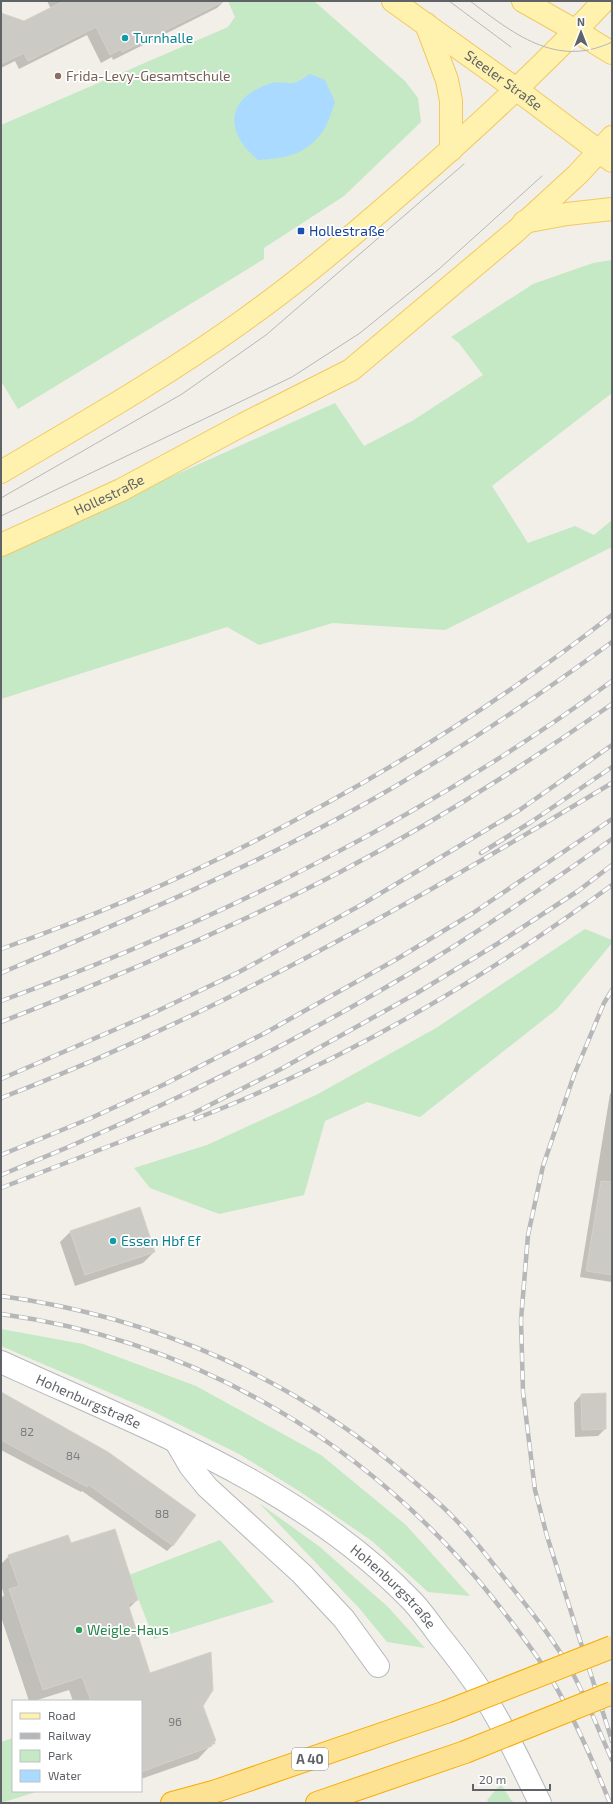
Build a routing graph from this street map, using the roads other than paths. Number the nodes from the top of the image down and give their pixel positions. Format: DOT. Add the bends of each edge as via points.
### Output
graph roads {
  1 [pos="393,1"];
  2 [pos="523,1"];
  3 [pos="604,1"];
  4 [pos="426,24"];
  5 [pos="576,31"];
  6 [pos="612,54"];
  7 [pos="516,89"];
  8 [pos="451,150"];
  9 [pos="608,150"];
  10 [pos="612,209"];
  11 [pos="523,222"];
  12 [pos="1,472"];
  13 [pos="1,545"];
  14 [pos="1,1362"];
  15 [pos="176,1442"];
  16 [pos="612,1647"];
  17 [pos="378,1666"];
  18 [pos="612,1693"];
  19 [pos="172,1803"];
  20 [pos="317,1803"];
  21 [pos="540,1803"];
  1 -- 4 [label="main road, Steeler Straße"];
  2 -- 5 [label="main road"];
  3 -- 5 [label="main road"];
  4 -- 7 [label="main road, Steeler Straße"];
  4 -- 8 [label="main road" via="447,80 451,101"];
  5 -- 6 [label="main road"];
  5 -- 7 [label="main road"];
  7 -- 8 [label="main road"];
  7 -- 9 [label="main road, Steeler Straße"];
  8 -- 12 [label="main road" via="325,260 240,323 153,381"];
  9 -- 11 [label="main road, Hollestraße"];
  10 -- 11 [label="main road"];
  11 -- 13 [label="main road, Hollestraße" via="351,370 121,490"];
  14 -- 15 [label="street, Hohenburgstraße"];
  15 -- 17 [label="street" via="190,1466 207,1487 302,1574 344,1619"];
  15 -- 21 [label="street, Hohenburgstraße" via="294,1505 365,1558 414,1603 463,1665 496,1715"];
  16 -- 19 [label="highway, A 40, bridge" via="446,1712 216,1791"];
  18 -- 20 [label="highway, bridge" via="465,1752"];
}
